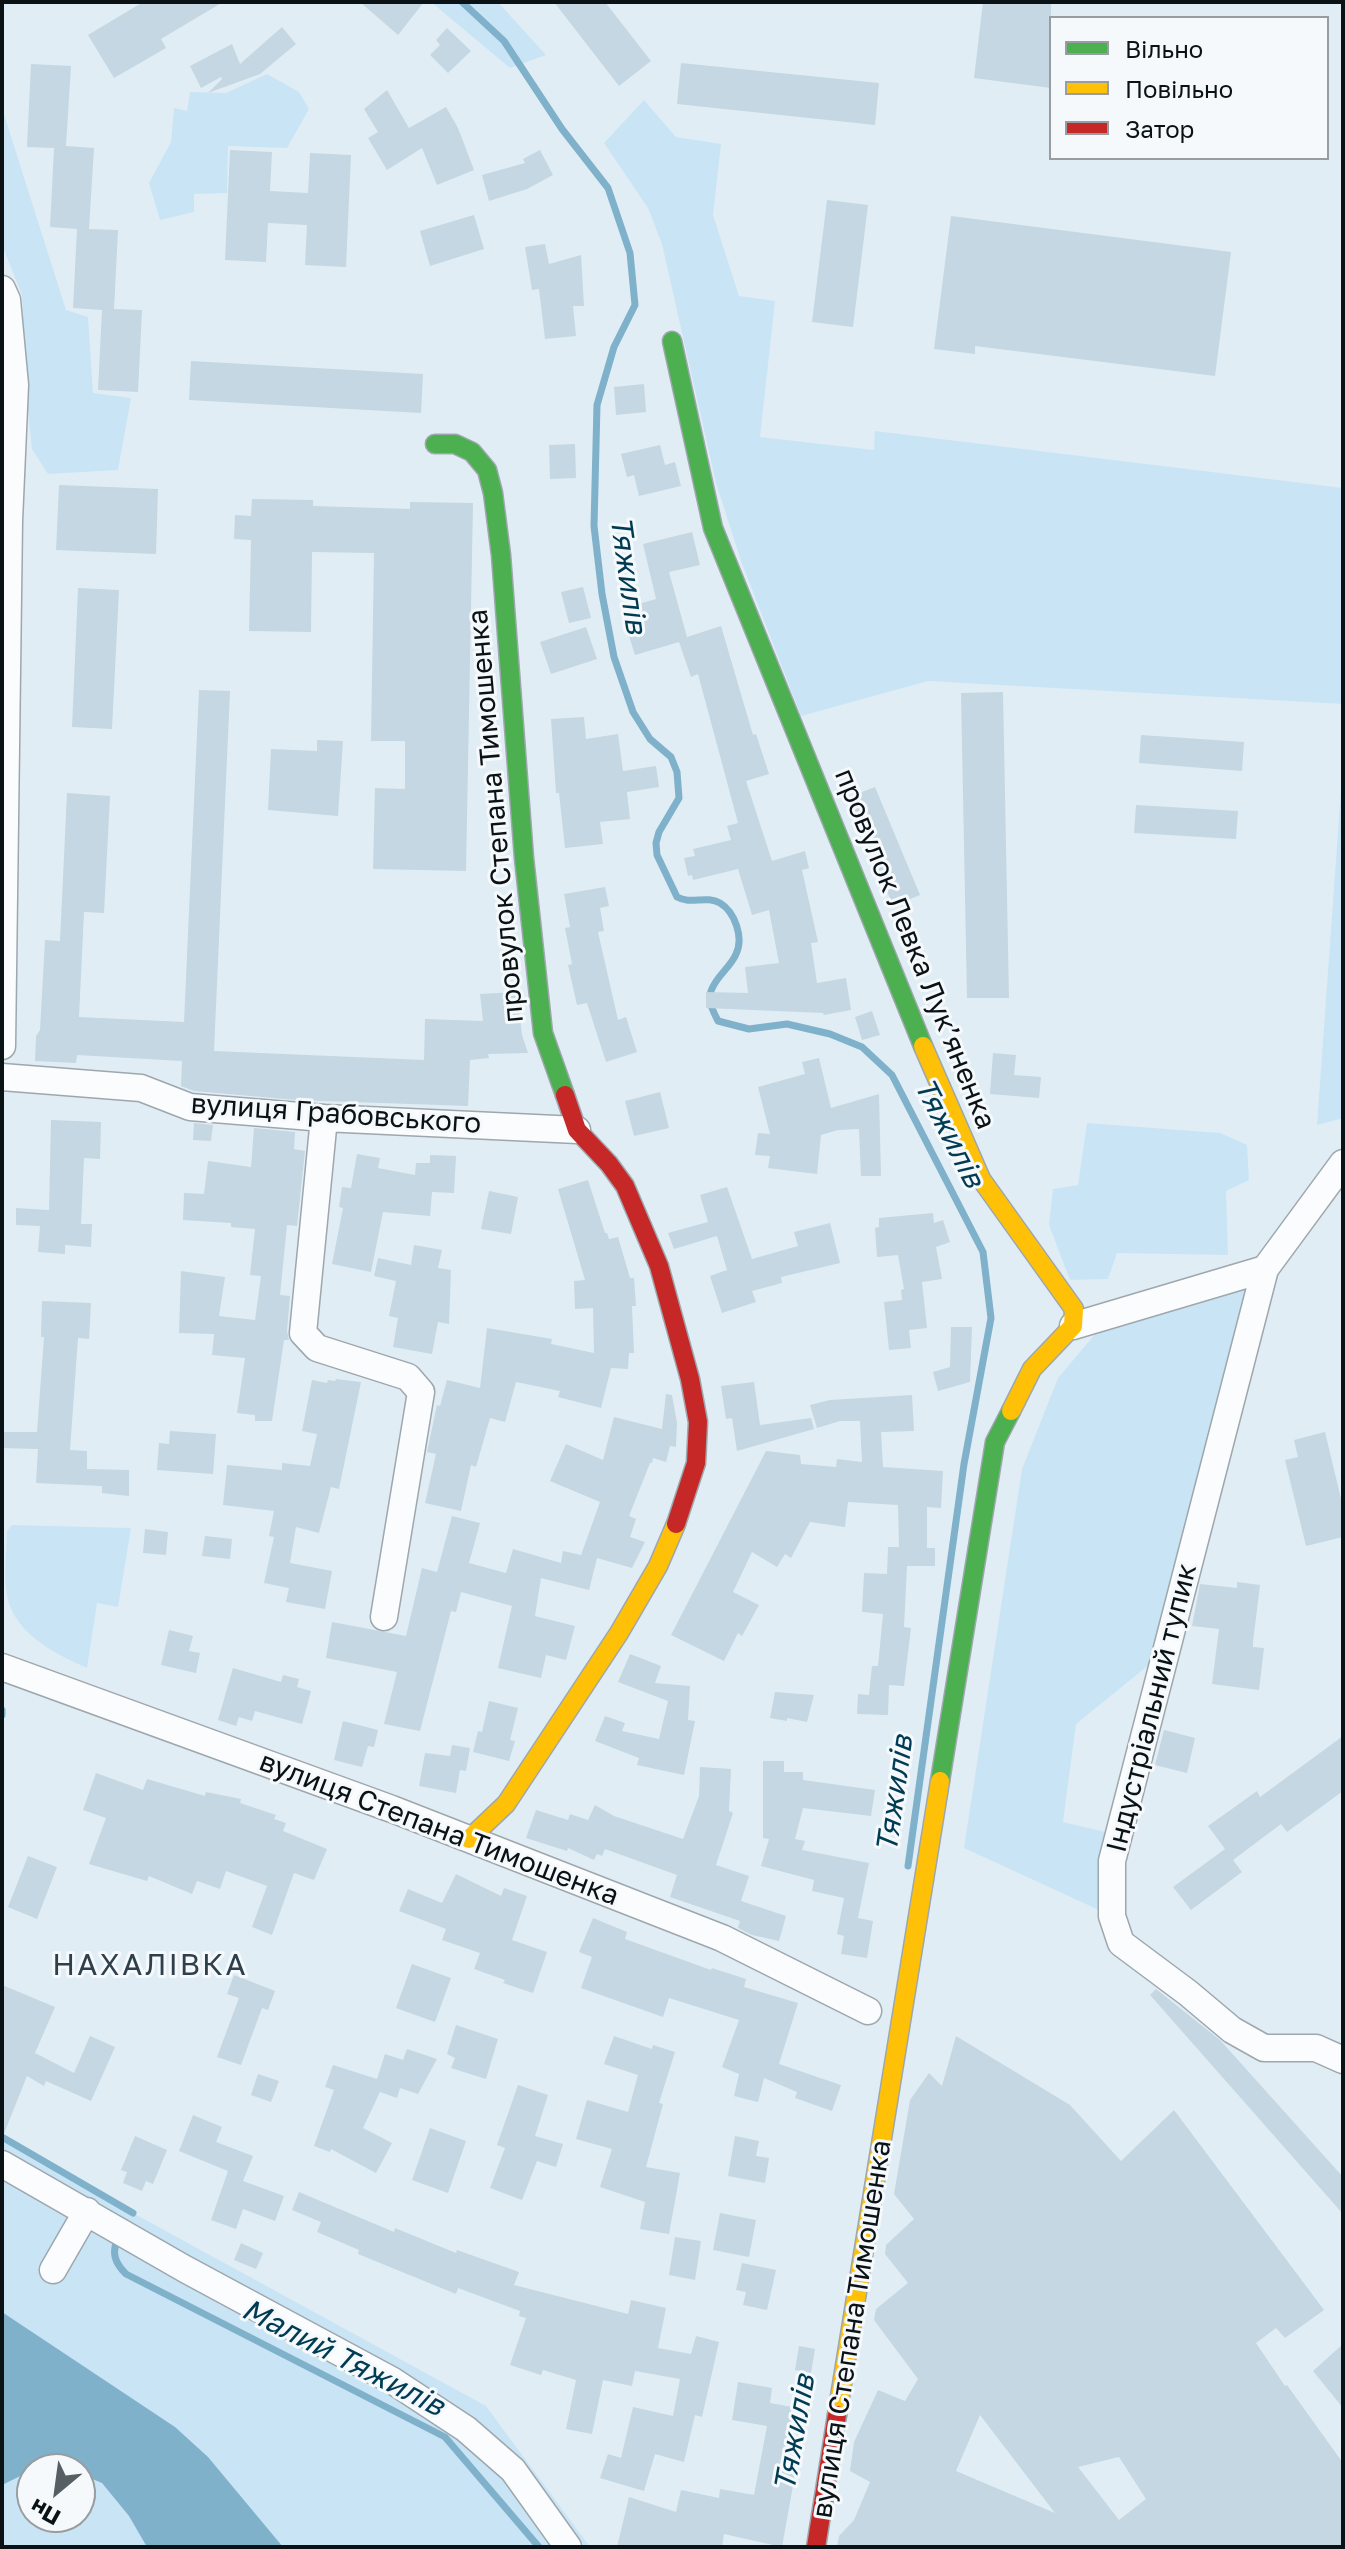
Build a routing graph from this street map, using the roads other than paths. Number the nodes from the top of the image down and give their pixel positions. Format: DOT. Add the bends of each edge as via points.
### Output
graph roads {
  1 [pos="2,289"];
  2 [pos="672,341"];
  3 [pos="435,444"];
  4 [pos="2,1046"];
  5 [pos="2,1077"];
  6 [pos="324,1118"];
  7 [pos="577,1130"];
  8 [pos="1343,1163"];
  9 [pos="1265,1269"];
  10 [pos="1073,1326"];
  11 [pos="384,1617"];
  12 [pos="2,1667"];
  13 [pos="469,1839"];
  14 [pos="868,2011"];
  15 [pos="1343,2060"];
  16 [pos="2,2164"];
  17 [pos="87,2211"];
  18 [pos="53,2270"];
  19 [pos="568,2547"];
  20 [pos="816,2547"];
  1 -- 4 [label="street" via="15,385"];
  2 -- 10 [label="street, провулок Левка Лукʼяненка" via="713,528 950,1113 981,1179 1074,1309"];
  3 -- 7 [label="street, провулок Степана Тимошенка" via="455,444 472,452 487,470 493,493 543,1033"];
  5 -- 6 [label="street, вулиця Грабовського" via="141,1088 190,1107"];
  6 -- 7 [label="street, вулиця Грабовського"];
  6 -- 11 [label="street" via="303,1333 317,1348 408,1377 421,1392"];
  7 -- 13 [label="street, провулок Степана Тимошенка" via="625,1186 659,1266 690,1379 698,1422 696,1463 658,1566 619,1633 506,1804"];
  8 -- 9 [label="street"];
  9 -- 10 [label="street"];
  9 -- 15 [label="street, Індустріальний тупик" via="1112,1861 1112,1916 1121,1943 1232,2030 1264,2048 1316,2048"];
  10 -- 20 [label="street, вулиця Степана Тимошенка" via="1032,1369 995,1442"];
  12 -- 13 [label="street, вулиця Степана Тимошенка"];
  13 -- 14 [label="street, вулиця Степана Тимошенка" via="722,1938"];
  16 -- 17 [label="street"];
  17 -- 18 [label="street"];
  17 -- 19 [label="street" via="393,2381 466,2429 526,2485"];
}
